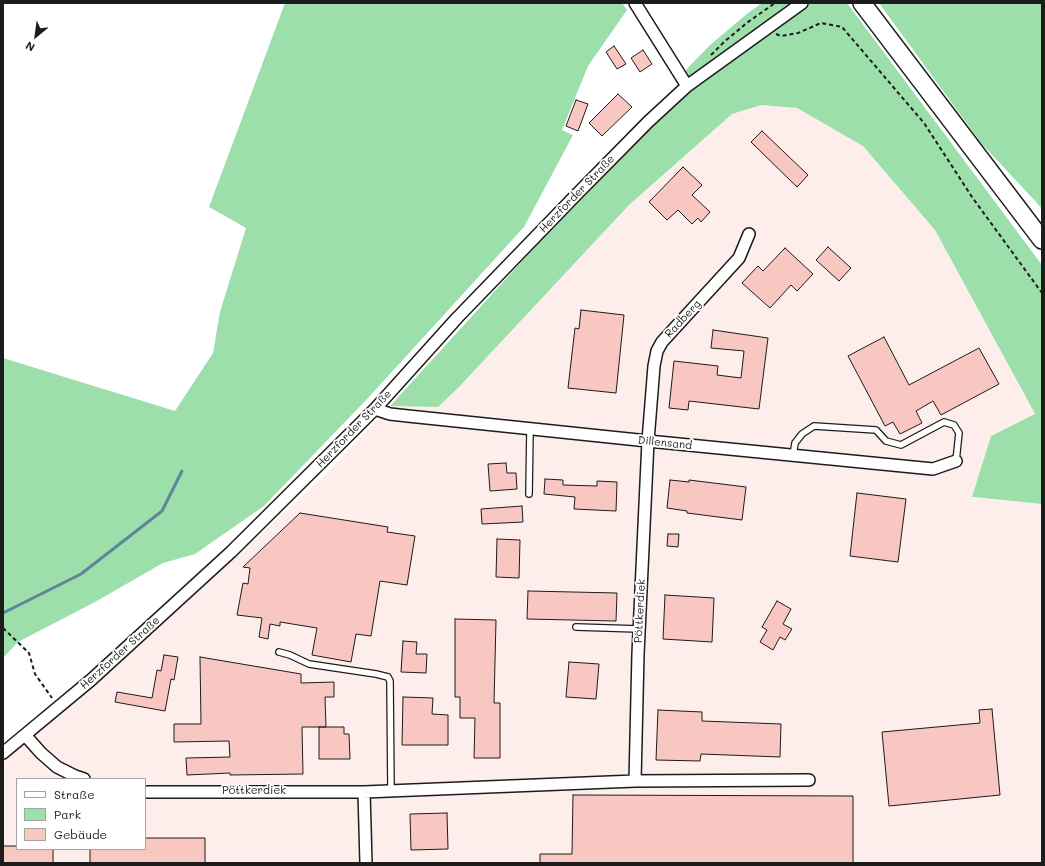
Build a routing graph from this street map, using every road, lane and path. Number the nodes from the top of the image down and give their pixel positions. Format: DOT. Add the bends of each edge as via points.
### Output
graph roads {
  1 [pos="635,3"];
  2 [pos="775,3"];
  3 [pos="802,3"];
  4 [pos="862,3"];
  5 [pos="767,27"];
  6 [pos="710,56"];
  7 [pos="686,86"];
  8 [pos="749,234"];
  9 [pos="1042,240"];
  10 [pos="1042,293"];
  11 [pos="375,409"];
  12 [pos="530,429"];
  13 [pos="648,441"];
  14 [pos="793,456"];
  15 [pos="956,462"];
  16 [pos="529,494"];
  17 [pos="576,627"];
  18 [pos="3,628"];
  19 [pos="639,629"];
  20 [pos="279,652"];
  21 [pos="59,707"];
  22 [pos="25,735"];
  23 [pos="3,753"];
  24 [pos="81,778"];
  25 [pos="809,780"];
  26 [pos="635,782"];
  27 [pos="391,791"];
  28 [pos="146,792"];
  29 [pos="364,792"];
  30 [pos="366,863"];
  1 -- 7 [label="street"];
  2 -- 6 [label="path" via="748,22"];
  3 -- 5 [label="street, Herzforder Straße"];
  4 -- 9 [label="main road"];
  5 -- 7 [label="street, Herzforder Straße"];
  5 -- 10 [label="path" via="780,36 798,33 821,23 842,27 924,123 972,198"];
  7 -- 11 [label="street, Herzforder Straße" via="457,318"];
  8 -- 13 [label="street, Radberg" via="739,258 662,342 657,351"];
  11 -- 12 [label="street, Dillensand" via="390,414"];
  11 -- 21 [label="street, Herzforder Straße" via="231,552"];
  12 -- 13 [label="street, Dillensand"];
  12 -- 16 [label="lane"];
  13 -- 14 [label="street, Dillensand"];
  13 -- 19 [label="street, Pöttkerdiek"];
  14 -- 15 [label="street, Dillensand" via="933,469"];
  14 -- 15 [label="lane" via="795,443 802,434 814,426 876,430 886,441 901,445 944,422 954,425 959,433"];
  17 -- 19 [label="lane"];
  18 -- 21 [label="path" via="29,653 35,674"];
  19 -- 26 [label="street, Pöttkerdiek"];
  20 -- 27 [label="lane" via="309,664 388,677"];
  21 -- 22 [label="street, Herzforder Straße"];
  22 -- 23 [label="street, Herzforder Straße"];
  22 -- 24 [label="street" via="57,767"];
  25 -- 26 [label="street, Pöttkerdiek"];
  26 -- 27 [label="street, Pöttkerdiek"];
  27 -- 29 [label="street, Pöttkerdiek"];
  28 -- 29 [label="street, Pöttkerdiek"];
  29 -- 30 [label="street"];
}
